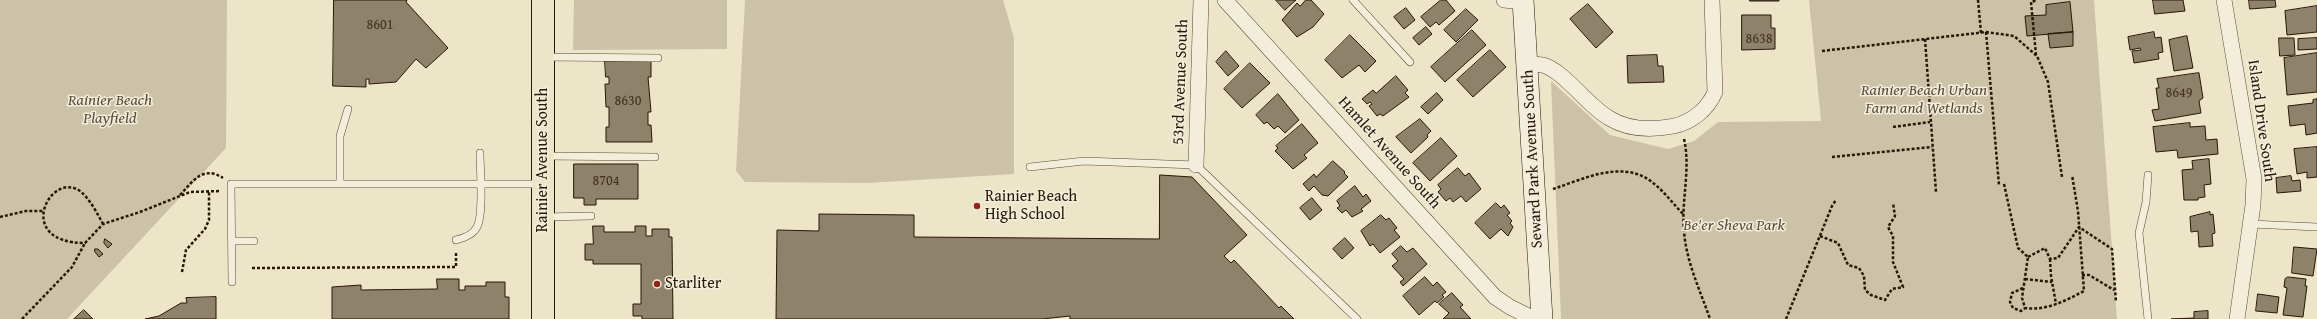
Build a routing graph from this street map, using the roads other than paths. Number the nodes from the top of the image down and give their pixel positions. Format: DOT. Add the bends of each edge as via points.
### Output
graph roads {
  1 [pos="543,0"];
  2 [pos="1201,0"];
  3 [pos="1226,0"];
  4 [pos="1353,0"];
  5 [pos="1712,0"];
  6 [pos="2224,0"];
  7 [pos="1517,1"];
  8 [pos="543,57"];
  9 [pos="658,58"];
  10 [pos="1410,62"];
  11 [pos="1527,65"];
  12 [pos="348,108"];
  13 [pos="480,152"];
  14 [pos="543,156"];
  15 [pos="655,157"];
  16 [pos="1196,165"];
  17 [pos="1030,168"];
  18 [pos="2148,175"];
  19 [pos="340,184"];
  20 [pos="480,184"];
  21 [pos="543,184"];
  22 [pos="591,216"];
  23 [pos="543,217"];
  24 [pos="2251,224"];
  25 [pos="2317,227"];
  26 [pos="456,240"];
  27 [pos="232,241"];
  28 [pos="254,241"];
  29 [pos="232,282"];
  30 [pos="544,319"];
  31 [pos="1357,319"];
  32 [pos="1534,319"];
  33 [pos="1542,319"];
  34 [pos="2148,319"];
  35 [pos="2237,319"];
  1 -- 8 [label="main road, Rainier Avenue South"];
  2 -- 16 [label="street, 53rd Avenue South"];
  3 -- 32 [label="street, Hamlet Avenue South" via="1495,296"];
  4 -- 10 [label="lane"];
  5 -- 11 [label="street" via="1715,92 1710,103 1699,114 1680,125 1661,128 1624,125 1609,119 1555,71 1542,65"];
  6 -- 24 [label="street, Island Drive South" via="2254,179"];
  7 -- 11 [label="street, Seward Park Avenue South"];
  8 -- 9 [label="lane"];
  8 -- 14 [label="main road, Rainier Avenue South"];
  11 -- 33 [label="street, Seward Park Avenue South"];
  12 -- 19 [label="lane" via="340,136"];
  13 -- 20 [label="lane"];
  14 -- 15 [label="lane"];
  14 -- 21 [label="main road, Rainier Avenue South"];
  16 -- 17 [label="lane" via="1084,161"];
  16 -- 31 [label="lane"];
  18 -- 34 [label="lane" via="2140,233"];
  19 -- 20 [label="lane"];
  19 -- 27 [label="lane" via="232,188"];
  20 -- 21 [label="lane"];
  20 -- 26 [label="lane" via="480,217 477,228 469,236"];
  21 -- 23 [label="main road, Rainier Avenue South"];
  22 -- 23 [label="lane"];
  23 -- 30 [label="main road, Rainier Avenue South"];
  24 -- 25 [label="lane"];
  24 -- 35 [label="street, Island Drive South"];
  27 -- 28 [label="lane"];
  27 -- 29 [label="lane"];
}
